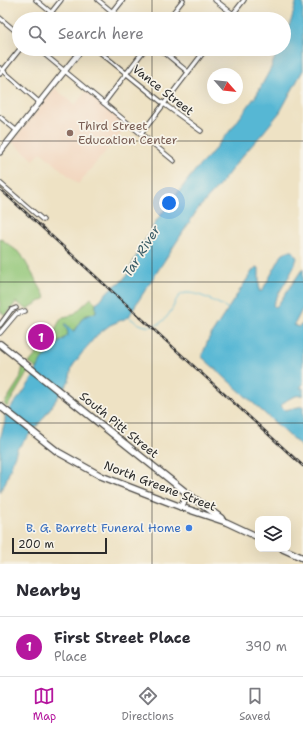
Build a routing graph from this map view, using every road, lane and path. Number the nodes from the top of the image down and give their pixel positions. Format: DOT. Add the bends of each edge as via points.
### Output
graph roads {
  1 [pos="36,0"];
  2 [pos="61,0"];
  3 [pos="98,0"];
  4 [pos="122,0"];
  5 [pos="183,0"];
  6 [pos="215,0"];
  7 [pos="244,0"];
  8 [pos="51,12"];
  9 [pos="113,12"];
  10 [pos="174,12"];
  11 [pos="230,12"];
  12 [pos="235,12"];
  13 [pos="0,18"];
  14 [pos="12,28"];
  15 [pos="14,56"];
  16 [pos="46,56"];
  17 [pos="76,56"];
  18 [pos="104,56"];
  19 [pos="140,56"];
  20 [pos="169,56"];
  21 [pos="201,56"];
  22 [pos="1,71"];
  23 [pos="64,71"];
  24 [pos="188,72"];
  25 [pos="126,74"];
  26 [pos="40,102"];
  27 [pos="104,104"];
  28 [pos="164,104"];
  29 [pos="0,117"];
  30 [pos="17,131"];
  31 [pos="201,131"];
  32 [pos="141,134"];
  33 [pos="0,152"];
  34 [pos="174,161"];
  35 [pos="0,183"];
  36 [pos="43,220"];
  37 [pos="16,308"];
  38 [pos="17,314"];
  39 [pos="1,323"];
  40 [pos="7,325"];
  41 [pos="0,333"];
  42 [pos="0,344"];
  43 [pos="2,407"];
  44 [pos="188,494"];
  45 [pos="181,507"];
  46 [pos="226,522"];
  47 [pos="255,536"];
  48 [pos="290,552"];
  49 [pos="303,558"];
  1 -- 8 [label="street"];
  2 -- 8 [label="street"];
  3 -- 9 [label="street"];
  4 -- 9 [label="street"];
  5 -- 10 [label="street"];
  6 -- 11 [label="street"];
  7 -- 12 [label="street"];
  13 -- 14 [label="street"];
  15 -- 22 [label="street"];
  16 -- 23 [label="street"];
  17 -- 23 [label="street"];
  18 -- 25 [label="street, Vance Street"];
  19 -- 25 [label="street"];
  20 -- 24 [label="street"];
  21 -- 24 [label="street"];
  22 -- 26 [label="street"];
  23 -- 26 [label="street"];
  23 -- 27 [label="street"];
  24 -- 28 [label="street"];
  25 -- 27 [label="street"];
  25 -- 28 [label="street, Vance Street"];
  26 -- 30 [label="street"];
  27 -- 32 [label="street"];
  28 -- 31 [label="street, Vance Street"];
  28 -- 32 [label="street"];
  29 -- 30 [label="street"];
  30 -- 33 [label="street"];
  32 -- 34 [label="street"];
  35 -- 36 [label="street"];
  37 -- 38 [label="street"];
  37 -- 38 [label="street" via="25,312"];
  37 -- 39 [label="street"];
  38 -- 40 [label="street"];
  39 -- 40 [label="street"];
  40 -- 41 [label="street"];
  42 -- 44 [label="main road, South Pitt Street"];
  43 -- 45 [label="main road, North Greene Street" via="58,452 91,471"];
  44 -- 45 [label="main road"];
  44 -- 46 [label="main road, South Pitt Street"];
  45 -- 46 [label="main road, North Greene Street"];
  46 -- 47 [label="main road, North Greene Street"];
  48 -- 49 [label="main road"];
}
